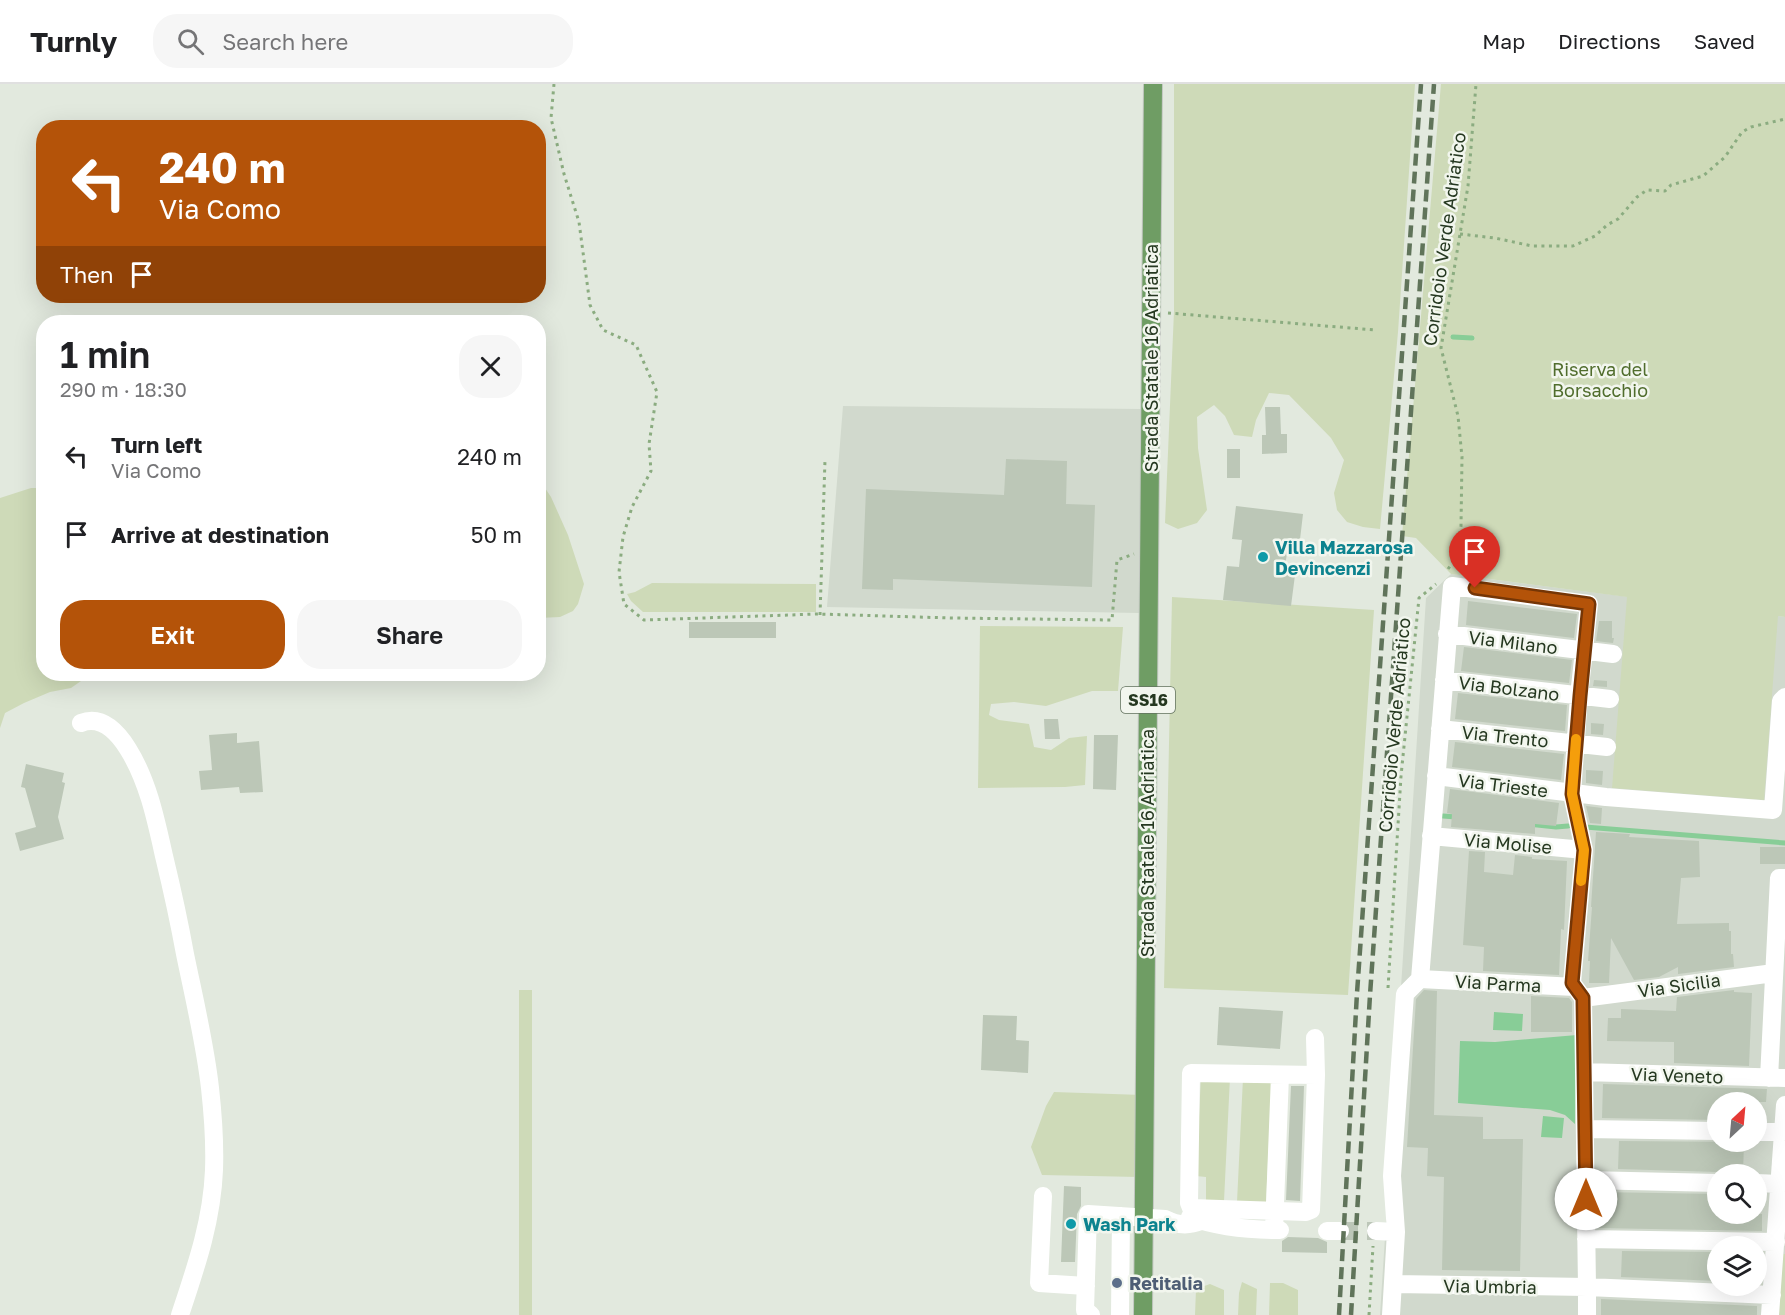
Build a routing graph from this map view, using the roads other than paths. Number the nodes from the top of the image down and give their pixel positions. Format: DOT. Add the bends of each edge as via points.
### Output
graph roads {
  1 [pos="1153,84"];
  2 [pos="1448,634"];
  3 [pos="1584,651"];
  4 [pos="1613,654"];
  5 [pos="1444,680"];
  6 [pos="1580,696"];
  7 [pos="1785,697"];
  8 [pos="1610,699"];
  9 [pos="81,723"];
  10 [pos="1440,729"];
  11 [pos="1576,744"];
  12 [pos="1607,747"];
  13 [pos="1436,776"];
  14 [pos="1572,794"];
  15 [pos="1431,836"];
  16 [pos="1584,850"];
  17 [pos="1782,878"];
  18 [pos="1774,973"];
  19 [pos="1420,979"];
  20 [pos="1579,993"];
  21 [pos="1315,1038"];
  22 [pos="1584,1072"];
  23 [pos="1280,1075"];
  24 [pos="1316,1075"];
  25 [pos="1777,1078"];
  26 [pos="1785,1105"];
  27 [pos="1585,1129"];
  28 [pos="1707,1131"];
  29 [pos="1767,1132"];
  30 [pos="1783,1132"];
  31 [pos="1586,1180"];
  32 [pos="1707,1183"];
  33 [pos="1767,1183"];
  34 [pos="1780,1184"];
  35 [pos="1043,1196"];
  36 [pos="1275,1211"];
  37 [pos="1121,1216"];
  38 [pos="1144,1218"];
  39 [pos="1396,1232"];
  40 [pos="1375,1238"];
  41 [pos="1586,1239"];
  42 [pos="1776,1242"];
  43 [pos="1394,1284"];
  44 [pos="1086,1286"];
  45 [pos="1587,1287"];
  46 [pos="1772,1295"];
  47 [pos="180,1315"];
  48 [pos="1091,1315"];
  49 [pos="1120,1315"];
  50 [pos="1143,1315"];
  51 [pos="1391,1315"];
  52 [pos="1587,1315"];
  53 [pos="1770,1315"];
  1 -- 38 [label="main road, Strada Statale 16 Adriatica / SS16"];
  2 -- 3 [label="street, Via Milano"];
  2 -- 3 [label="street" via="1445,580 1589,604"];
  2 -- 5 [label="street"];
  3 -- 4 [label="street, Via Milano"];
  3 -- 6 [label="street"];
  5 -- 6 [label="street, Via Bolzano"];
  5 -- 10 [label="street"];
  6 -- 8 [label="street, Via Bolzano"];
  6 -- 11 [label="street"];
  7 -- 14 [label="street, Via Trieste" via="1781,701 1773,810"];
  9 -- 47 [label="street" via="97,721 112,730 128,749 142,780 177,910 206,1058 213,1120 213,1191 205,1236"];
  10 -- 11 [label="street, Via Trento"];
  10 -- 13 [label="street"];
  11 -- 12 [label="street, Via Trento"];
  11 -- 14 [label="street"];
  13 -- 14 [label="street, Via Trieste"];
  13 -- 15 [label="street"];
  14 -- 16 [label="street"];
  15 -- 16 [label="street, Via Molise"];
  15 -- 19 [label="street"];
  16 -- 20 [label="street" via="1572,983"];
  17 -- 18 [label="street"];
  18 -- 20 [label="street, Via Sicilia"];
  18 -- 25 [label="street"];
  19 -- 20 [label="street, Via Parma"];
  19 -- 39 [label="street" via="1405,994 1392,1176"];
  20 -- 22 [label="street"];
  21 -- 24 [label="street"];
  22 -- 25 [label="street, Via Veneto"];
  22 -- 27 [label="street"];
  23 -- 24 [label="street"];
  23 -- 36 [label="street"];
  23 -- 36 [label="street" via="1191,1072 1191,1208"];
  24 -- 36 [label="street" via="1311,1210"];
  26 -- 30 [label="street"];
  27 -- 28 [label="street"];
  27 -- 31 [label="street"];
  29 -- 30 [label="street"];
  30 -- 34 [label="street"];
  31 -- 32 [label="street"];
  31 -- 41 [label="street"];
  33 -- 34 [label="street"];
  34 -- 42 [label="street"];
  35 -- 44 [label="street" via="1039,1283"];
  36 -- 38 [label="street" via="1277,1230 1231,1227 1184,1216 1165,1220"];
  37 -- 38 [label="street"];
  37 -- 44 [label="street" via="1088,1215"];
  37 -- 49 [label="street"];
  38 -- 50 [label="main road, Strada Statale 16 Adriatica / SS16"];
  39 -- 40 [label="street"];
  39 -- 43 [label="street"];
  41 -- 42 [label="street"];
  41 -- 45 [label="street"];
  42 -- 46 [label="street"];
  43 -- 45 [label="street, Via Umbria"];
  43 -- 51 [label="street"];
  44 -- 48 [label="street" via="1085,1310"];
  45 -- 46 [label="street, Via Umbria"];
  45 -- 52 [label="street"];
  46 -- 53 [label="street"];
}
